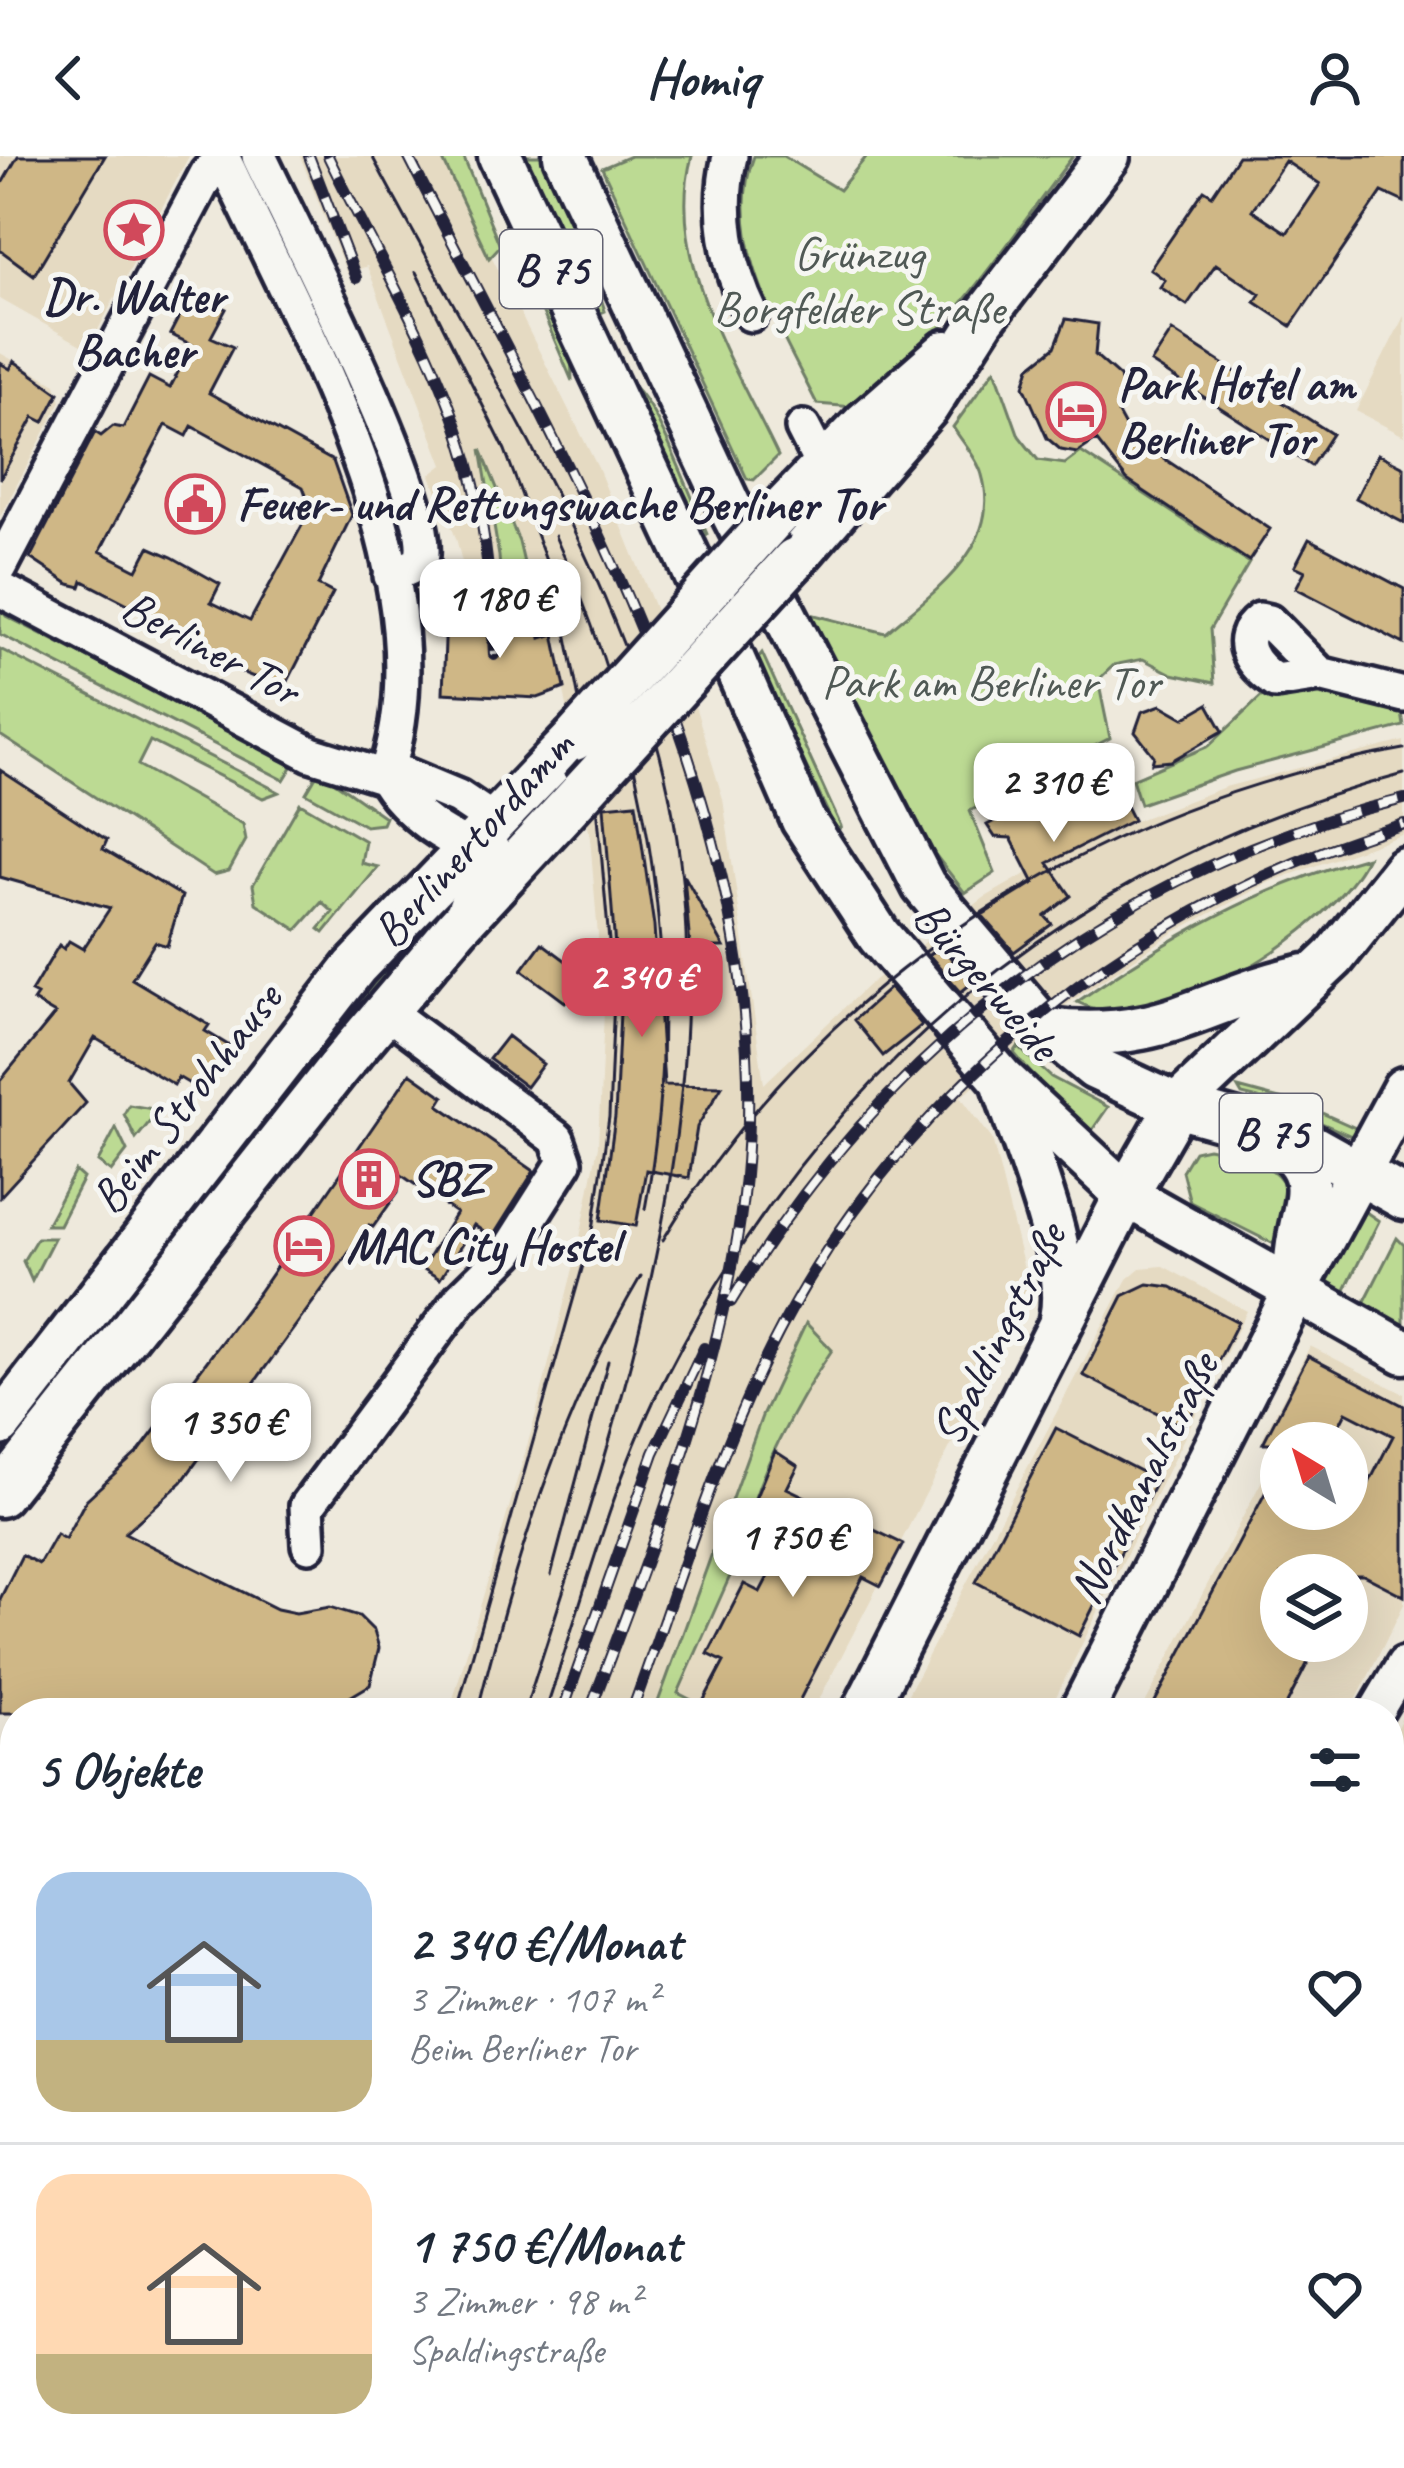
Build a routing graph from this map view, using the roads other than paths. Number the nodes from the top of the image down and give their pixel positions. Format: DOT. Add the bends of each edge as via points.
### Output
graph roads {
  1 [pos="222,156"];
  2 [pos="259,156"];
  3 [pos="500,156"];
  4 [pos="565,156"];
  5 [pos="730,156"];
  6 [pos="1108,156"];
  7 [pos="751,314"];
  8 [pos="983,320"];
  9 [pos="803,428"];
  10 [pos="823,467"];
  11 [pos="0,566"];
  12 [pos="391,576"];
  13 [pos="0,589"];
  14 [pos="1319,674"];
  15 [pos="1404,695"];
  16 [pos="385,777"];
  17 [pos="550,824"];
  18 [pos="480,840"];
  19 [pos="1404,869"];
  20 [pos="457,926"];
  21 [pos="1316,974"];
  22 [pos="386,1011"];
  23 [pos="1047,1030"];
  24 [pos="1001,1078"];
  25 [pos="1404,1089"];
  26 [pos="1177,1106"];
  27 [pos="1257,1130"];
  28 [pos="1361,1170"];
  29 [pos="1126,1195"];
  30 [pos="1404,1198"];
  31 [pos="1296,1289"];
  32 [pos="1058,1330"];
  33 [pos="1404,1352"];
  34 [pos="0,1424"];
  35 [pos="0,1495"];
  36 [pos="309,1545"];
  37 [pos="1404,1664"];
  38 [pos="871,1698"];
  39 [pos="1089,1698"];
  40 [pos="1384,1698"];
  1 -- 11 [label="street"];
  1 -- 12 [label="street" via="355,444"];
  2 -- 12 [label="street" via="383,422 423,534 420,563"];
  3 -- 24 [label="main road, Bürgerweide / B 75" via="813,839 879,936"];
  4 -- 23 [label="main road, Bürgerweide / B 75" via="731,510 924,886"];
  5 -- 7 [label="street" via="724,223"];
  6 -- 8 [label="main road"];
  8 -- 10 [label="main road, Berlinertordamm"];
  8 -- 17 [label="main road, Berlinertordamm, bridge" via="927,407 830,521"];
  9 -- 10 [label="street"];
  10 -- 18 [label="main road, Berlinertordamm, bridge"];
  12 -- 16 [label="street" via="399,704"];
  13 -- 16 [label="street, Berliner Tor" via="311,754"];
  14 -- 15 [label="street"];
  16 -- 18 [label="street, Berliner Tor" via="395,797"];
  17 -- 18 [label="street" via="507,847"];
  17 -- 20 [label="main road, Berlinertordamm"];
  18 -- 20 [label="street"];
  18 -- 34 [label="main road, Beim Strohhause" via="355,967"];
  19 -- 21 [label="main road, Spaldingstraße"];
  20 -- 22 [label="main road, Berlinertordamm"];
  21 -- 23 [label="main road" via="1148,1029"];
  21 -- 26 [label="main road, Spaldingstraße"];
  22 -- 35 [label="main road, Beim Strohhause"];
  22 -- 36 [label="street" via="557,1139 564,1167 508,1252 460,1298 307,1506"];
  23 -- 26 [label="main road, Bürgerweide / B 75" via="1109,1076"];
  24 -- 29 [label="main road, Bürgerweide / B 75"];
  24 -- 32 [label="main road" via="1063,1290"];
  25 -- 28 [label="main road, Nordkanalstraße"];
  26 -- 27 [label="main road, B 75"];
  26 -- 29 [label="main road, Spaldingstraße"];
  27 -- 28 [label="main road, B 75"];
  27 -- 31 [label="main road" via="1295,1156 1310,1187"];
  28 -- 30 [label="main road, B 75"];
  28 -- 31 [label="main road, Nordkanalstraße"];
  29 -- 31 [label="main road, B 75"];
  29 -- 32 [label="main road, Spaldingstraße"];
  31 -- 33 [label="main road, B 75"];
  31 -- 39 [label="main road, Nordkanalstraße"];
  32 -- 38 [label="main road, Spaldingstraße"];
  37 -- 40 [label="street"];
}
